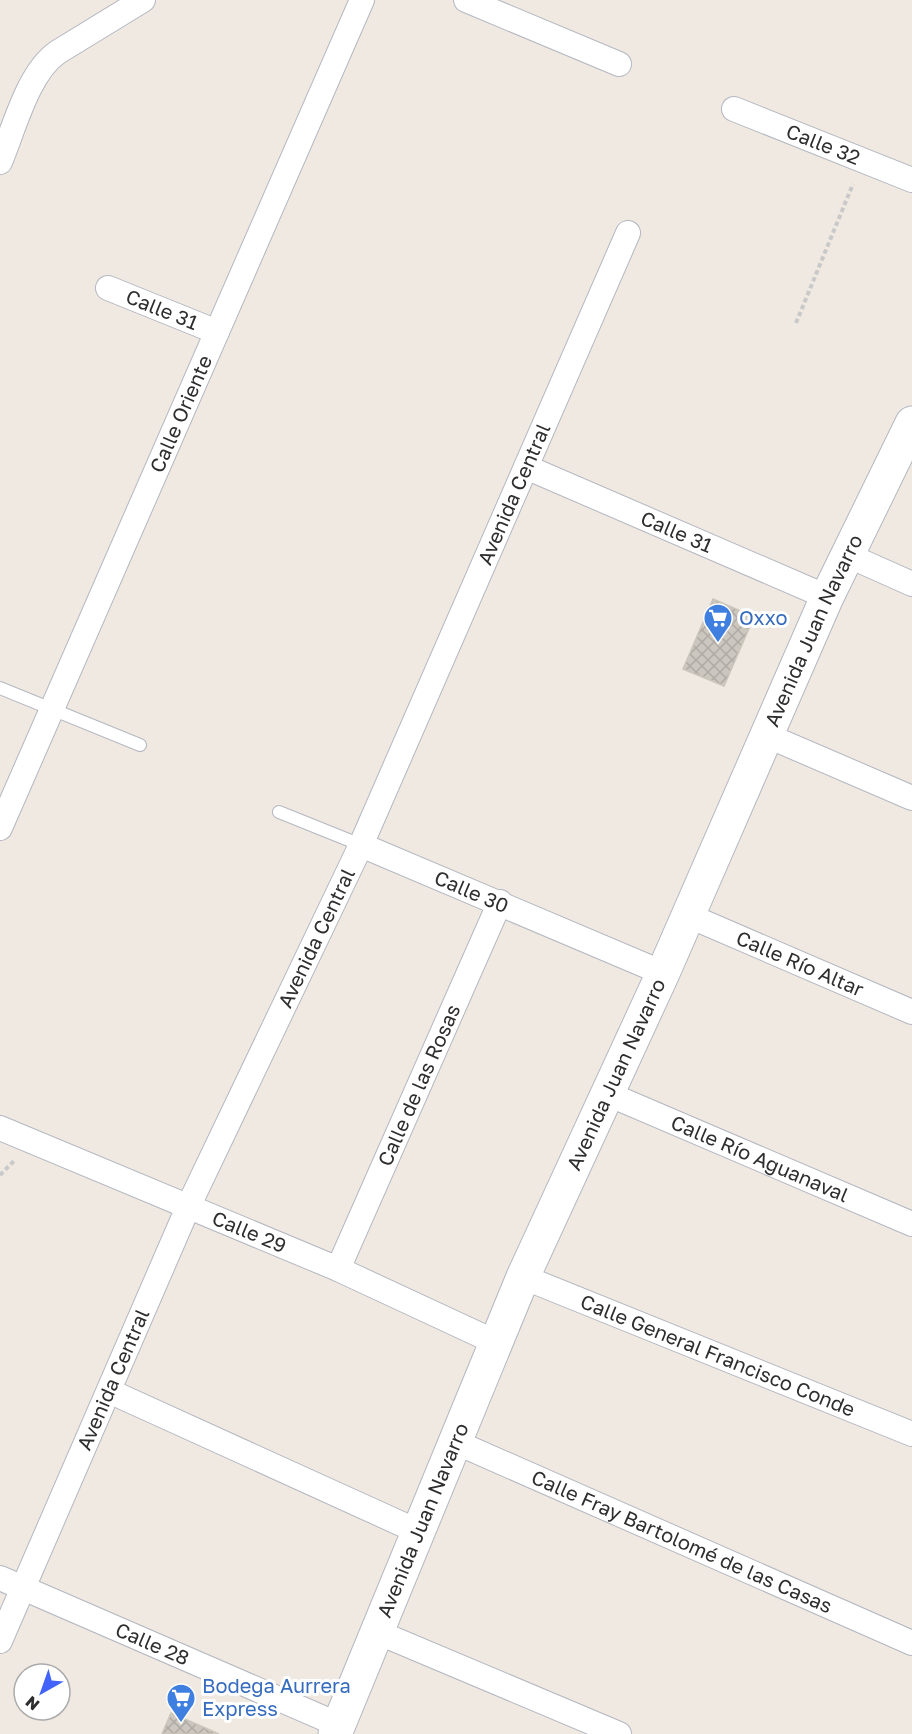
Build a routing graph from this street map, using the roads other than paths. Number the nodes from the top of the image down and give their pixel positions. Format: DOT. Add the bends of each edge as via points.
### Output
graph roads {
  1 [pos="143,0"];
  2 [pos="362,0"];
  3 [pos="466,0"];
  4 [pos="619,64"];
  5 [pos="734,109"];
  6 [pos="0,162"];
  7 [pos="912,180"];
  8 [pos="628,233"];
  9 [pos="108,288"];
  10 [pos="217,332"];
  11 [pos="912,423"];
  12 [pos="526,467"];
  13 [pos="847,555"];
  14 [pos="912,584"];
  15 [pos="827,597"];
  16 [pos="0,688"];
  17 [pos="53,711"];
  18 [pos="768,736"];
  19 [pos="140,745"];
  20 [pos="912,798"];
  21 [pos="279,812"];
  22 [pos="0,828"];
  23 [pos="361,845"];
  24 [pos="500,902"];
  25 [pos="687,915"];
  26 [pos="663,973"];
  27 [pos="912,1012"];
  28 [pos="608,1094"];
  29 [pos="0,1128"];
  30 [pos="189,1205"];
  31 [pos="912,1224"];
  32 [pos="338,1269"];
  33 [pos="523,1276"];
  34 [pos="495,1342"];
  35 [pos="110,1391"];
  36 [pos="912,1434"];
  37 [pos="453,1441"];
  38 [pos="417,1531"];
  39 [pos="0,1578"];
  40 [pos="23,1588"];
  41 [pos="377,1632"];
  42 [pos="0,1641"];
  43 [pos="912,1643"];
  44 [pos="337,1730"];
  45 [pos="619,1734"];
  1 -- 6 [label="street" via="46,62"];
  2 -- 10 [label="street, Calle Oriente"];
  3 -- 4 [label="street"];
  5 -- 7 [label="street, Calle 32"];
  8 -- 12 [label="street, Avenida Central"];
  9 -- 10 [label="street, Calle 31"];
  10 -- 17 [label="street, Calle Oriente"];
  11 -- 13 [label="main road, Avenida Juan Navarro"];
  12 -- 15 [label="street, Calle 31"];
  12 -- 23 [label="street, Avenida Central"];
  13 -- 14 [label="street"];
  13 -- 15 [label="main road, Avenida Juan Navarro"];
  15 -- 18 [label="main road, Avenida Juan Navarro"];
  16 -- 17 [label="lane"];
  17 -- 19 [label="lane"];
  17 -- 22 [label="street, Calle Oriente"];
  18 -- 20 [label="street"];
  18 -- 25 [label="main road, Avenida Juan Navarro"];
  21 -- 23 [label="lane, Calle 30"];
  23 -- 24 [label="street, Calle 30"];
  23 -- 30 [label="street, Avenida Central"];
  24 -- 26 [label="street, Calle 30"];
  24 -- 32 [label="street, Calle de las Rosas"];
  25 -- 26 [label="main road, Avenida Juan Navarro"];
  25 -- 27 [label="street, Calle Río Altar"];
  26 -- 28 [label="main road, Avenida Juan Navarro"];
  28 -- 31 [label="street, Calle Río Aguanaval"];
  28 -- 33 [label="main road, Avenida Juan Navarro"];
  29 -- 30 [label="street, Calle 29"];
  30 -- 32 [label="street, Calle 29"];
  30 -- 35 [label="street, Avenida Central"];
  32 -- 34 [label="street, Calle 29"];
  33 -- 34 [label="main road, Avenida Juan Navarro"];
  33 -- 36 [label="street, Calle General Francisco Conde"];
  34 -- 37 [label="main road, Avenida Juan Navarro"];
  35 -- 38 [label="street"];
  35 -- 40 [label="street, Avenida Central"];
  37 -- 38 [label="main road, Avenida Juan Navarro"];
  37 -- 43 [label="street, Calle Fray Bartolomé de las Casas"];
  38 -- 41 [label="main road, Avenida Juan Navarro"];
  39 -- 40 [label="street, Calle 28"];
  40 -- 42 [label="street, Avenida Central"];
  40 -- 44 [label="street, Calle 28"];
  41 -- 44 [label="main road, Avenida Juan Navarro"];
  41 -- 45 [label="street"];
}
